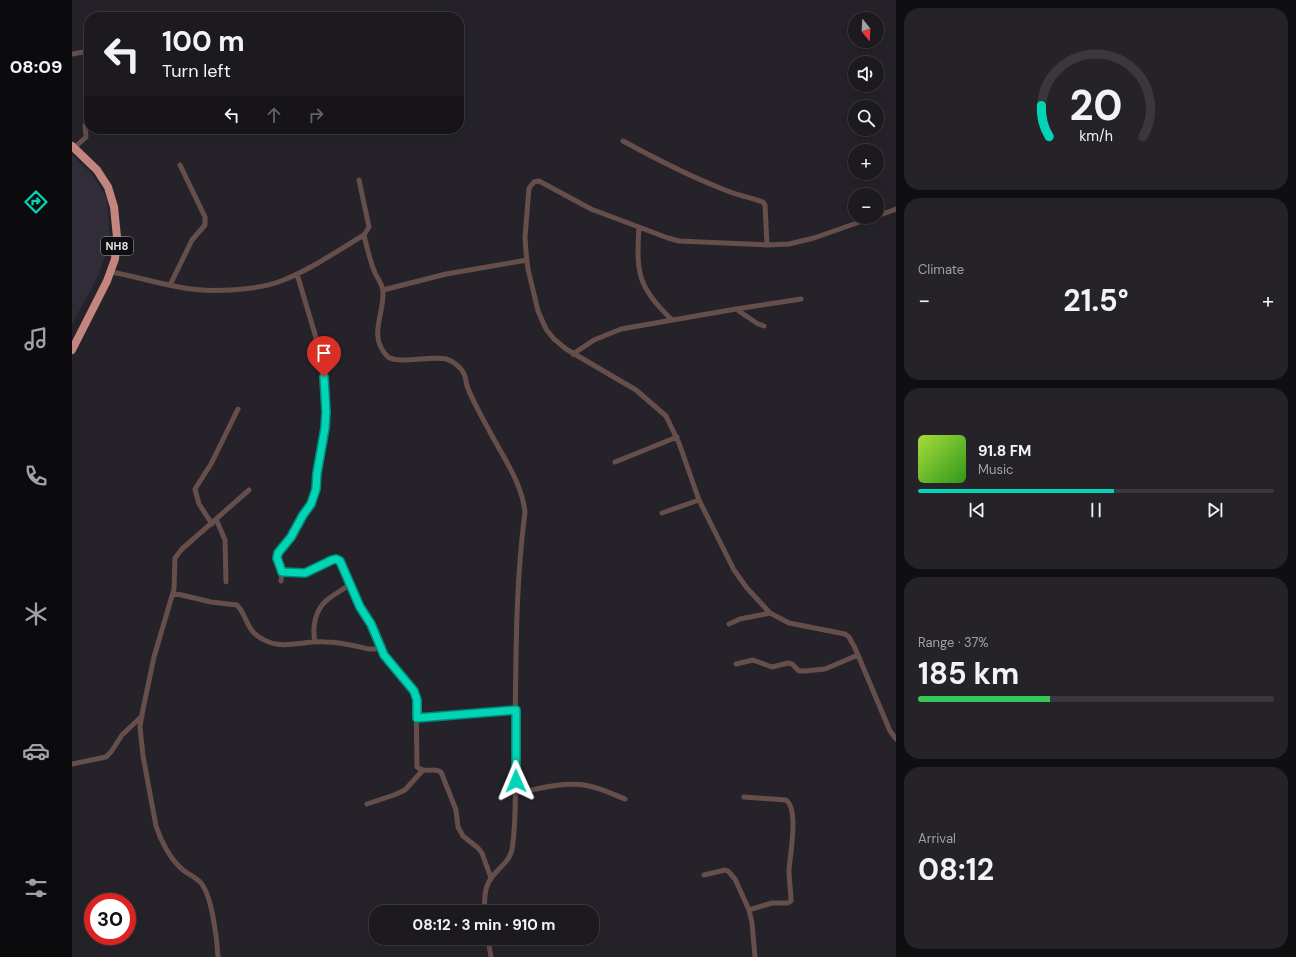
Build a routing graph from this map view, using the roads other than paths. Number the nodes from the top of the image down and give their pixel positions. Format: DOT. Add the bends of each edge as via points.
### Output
graph roads {
  1 [pos="84,52"];
  2 [pos="72,54"];
  3 [pos="86,134"];
  4 [pos="623,141"];
  5 [pos="73,147"];
  6 [pos="180,165"];
  7 [pos="359,180"];
  8 [pos="896,209"];
  9 [pos="884,213"];
  10 [pos="853,224"];
  11 [pos="639,227"];
  12 [pos="364,235"];
  13 [pos="768,245"];
  14 [pos="527,260"];
  15 [pos="111,272"];
  16 [pos="297,274"];
  17 [pos="170,285"];
  18 [pos="383,290"];
  19 [pos="801,299"];
  20 [pos="736,309"];
  21 [pos="672,320"];
  22 [pos="764,326"];
  23 [pos="72,350"];
  24 [pos="574,354"];
  25 [pos="238,409"];
  26 [pos="677,437"];
  27 [pos="615,462"];
  28 [pos="249,490"];
  29 [pos="699,500"];
  30 [pos="662,513"];
  31 [pos="216,519"];
  32 [pos="212,524"];
  33 [pos="282,572"];
  34 [pos="281,581"];
  35 [pos="226,582"];
  36 [pos="350,584"];
  37 [pos="173,593"];
  38 [pos="770,613"];
  39 [pos="729,624"];
  40 [pos="315,642"];
  41 [pos="380,647"];
  42 [pos="858,655"];
  43 [pos="736,664"];
  44 [pos="516,710"];
  45 [pos="142,716"];
  46 [pos="417,718"];
  47 [pos="896,739"];
  48 [pos="72,764"];
  49 [pos="423,770"];
  50 [pos="516,793"];
  51 [pos="744,797"];
  52 [pos="625,800"];
  53 [pos="367,804"];
  54 [pos="704,875"];
  55 [pos="491,878"];
  56 [pos="484,905"];
  57 [pos="749,910"];
  58 [pos="489,945"];
  59 [pos="218,957"];
  60 [pos="491,957"];
  61 [pos="755,957"];
  1 -- 2 [label="street"];
  3 -- 5 [label="street" via="86,137"];
  4 -- 13 [label="street" via="692,177 763,202"];
  5 -- 15 [label="highway, NH8" via="103,178 114,207 117,248"];
  6 -- 17 [label="street" via="206,221 192,240"];
  7 -- 12 [label="street" via="369,227"];
  8 -- 9 [label="street"];
  10 -- 13 [label="street" via="803,241"];
  11 -- 13 [label="street" via="679,241"];
  11 -- 14 [label="street" via="590,209 544,182 536,181 530,186 528,201"];
  11 -- 21 [label="street" via="637,257 641,280"];
  12 -- 16 [label="street"];
  12 -- 18 [label="street"];
  14 -- 18 [label="street" via="446,274"];
  14 -- 24 [label="street" via="541,319 546,329 554,339"];
  15 -- 17 [label="street"];
  15 -- 23 [label="highway, NH8"];
  16 -- 17 [label="street" via="268,285 233,290 194,289"];
  16 -- 33 [label="street" via="321,360 326,412 316,489 311,504 278,553 277,558"];
  18 -- 44 [label="street" via="378,333 382,349 394,360 446,358 459,368 524,502 515,658"];
  19 -- 20 [label="street"];
  20 -- 21 [label="street"];
  20 -- 22 [label="street"];
  21 -- 24 [label="street" via="621,329 594,340"];
  24 -- 26 [label="street" via="642,394 666,416"];
  25 -- 32 [label="street" via="195,490 199,504"];
  26 -- 27 [label="street"];
  26 -- 29 [label="street"];
  28 -- 31 [label="street"];
  29 -- 30 [label="street"];
  29 -- 38 [label="street" via="734,570"];
  31 -- 32 [label="street"];
  31 -- 35 [label="street" via="225,540"];
  32 -- 37 [label="street" via="176,556"];
  33 -- 34 [label="street"];
  33 -- 36 [label="street" via="305,573 332,560 338,560 343,565"];
  36 -- 40 [label="street" via="321,606 316,618"];
  36 -- 41 [label="street"];
  37 -- 40 [label="street" via="237,605 254,633 273,644 288,646"];
  37 -- 45 [label="street" via="154,657"];
  38 -- 39 [label="street"];
  38 -- 42 [label="street" via="789,623 845,634 852,640"];
  40 -- 41 [label="street" via="332,642 368,649"];
  41 -- 46 [label="street" via="414,691"];
  42 -- 43 [label="street" via="825,669 806,671 799,671 788,663 772,667 753,660"];
  42 -- 47 [label="street" via="890,731"];
  44 -- 46 [label="street"];
  44 -- 50 [label="street"];
  45 -- 48 [label="street" via="122,735 106,757"];
  45 -- 59 [label="street" via="141,739 156,826 161,840 174,860 200,882 206,892"];
  46 -- 49 [label="street" via="416,762 419,769"];
  49 -- 53 [label="street" via="405,790"];
  49 -- 55 [label="street" via="434,769 441,772 456,810 458,827 463,836 482,853"];
  50 -- 52 [label="street" via="574,784 601,789"];
  50 -- 55 [label="street" via="512,851 509,860"];
  51 -- 57 [label="street" via="786,800 792,809 790,901 788,904 772,903"];
  54 -- 57 [label="street" via="728,871 735,879"];
  55 -- 56 [label="street" via="486,889"];
  57 -- 61 [label="street"];
  58 -- 60 [label="street"];
}
